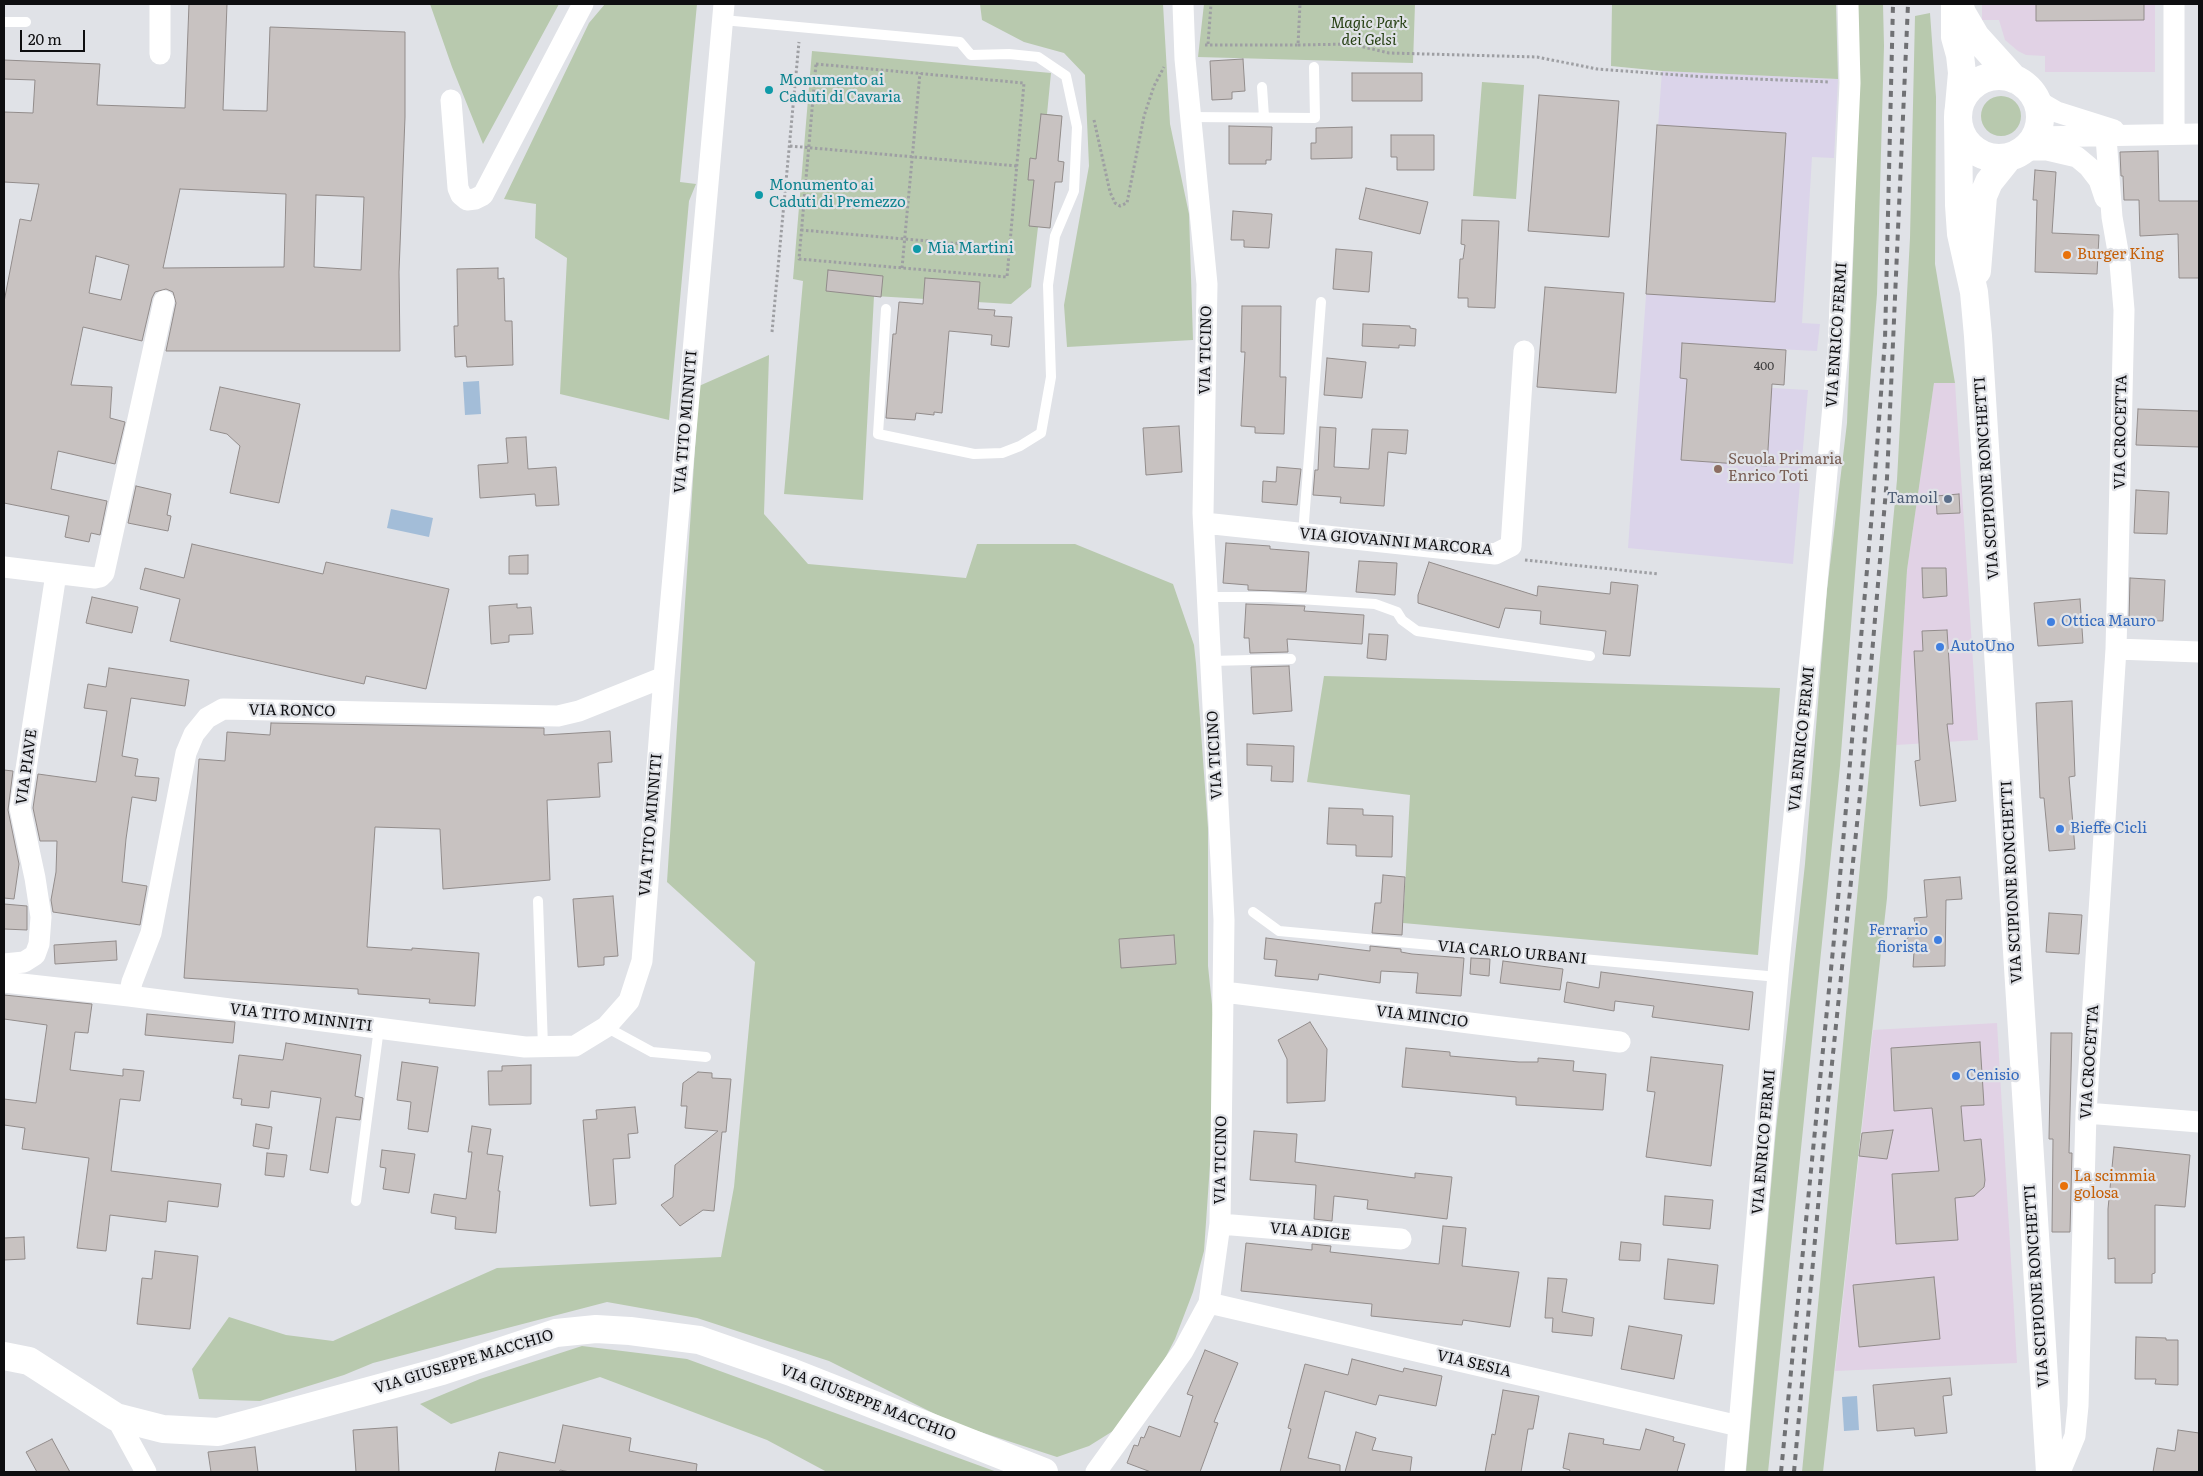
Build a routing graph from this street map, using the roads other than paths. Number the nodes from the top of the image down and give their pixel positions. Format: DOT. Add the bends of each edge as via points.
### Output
graph roads {
  1 [pos="160,4"];
  2 [pos="583,4"];
  3 [pos="1183,4"];
  4 [pos="1848,4"];
  5 [pos="1955,4"];
  6 [pos="1959,4"];
  7 [pos="2174,4"];
  8 [pos="723,12"];
  9 [pos="4,22"];
  10 [pos="26,22"];
  11 [pos="160,54"];
  12 [pos="1314,67"];
  13 [pos="2014,78"];
  14 [pos="1262,88"];
  15 [pos="450,100"];
  16 [pos="2038,102"];
  17 [pos="1190,117"];
  18 [pos="1264,117"];
  19 [pos="1958,117"];
  20 [pos="2174,134"];
  21 [pos="2199,134"];
  22 [pos="2128,135"];
  23 [pos="2106,137"];
  24 [pos="2023,148"];
  25 [pos="2112,217"];
  26 [pos="1974,292"];
  27 [pos="164,301"];
  28 [pos="1321,302"];
  29 [pos="886,309"];
  30 [pos="1524,351"];
  31 [pos="1204,522"];
  32 [pos="1303,534"];
  33 [pos="4,567"];
  34 [pos="56,574"];
  35 [pos="1207,597"];
  36 [pos="2116,649"];
  37 [pos="2199,652"];
  38 [pos="1590,656"];
  39 [pos="1291,659"];
  40 [pos="1211,661"];
  41 [pos="664,677"];
  42 [pos="538,901"];
  43 [pos="1253,912"];
  44 [pos="4,964"];
  45 [pos="1778,977"];
  46 [pos="4,982"];
  47 [pos="1224,992"];
  48 [pos="129,996"];
  49 [pos="606,1027"];
  50 [pos="379,1028"];
  51 [pos="1620,1042"];
  52 [pos="544,1047"];
  53 [pos="706,1057"];
  54 [pos="2086,1113"];
  55 [pos="2199,1122"];
  56 [pos="356,1201"];
  57 [pos="1220,1224"];
  58 [pos="1401,1239"];
  59 [pos="1209,1303"];
  60 [pos="4,1356"];
  61 [pos="116,1417"];
  62 [pos="1739,1426"];
  63 [pos="146,1472"];
  64 [pos="1044,1472"];
  65 [pos="1096,1472"];
  66 [pos="1735,1472"];
  67 [pos="2050,1472"];
  68 [pos="2060,1472"];
  1 -- 11 [label="street"];
  2 -- 15 [label="street" via="483,195 475,199 467,200 458,188"];
  3 -- 17 [label="street, VIA TICINO"];
  4 -- 45 [label="street, VIA ENRICO FERMI" via="1850,83 1838,350"];
  5 -- 19 [label="main road, VIA SCIPIONE RONCHETTI" via="1955,37 1962,73"];
  6 -- 13 [label="main road" via="1976,37"];
  7 -- 20 [label="street"];
  8 -- 29 [label="lane" via="801,26 960,42 971,55 1038,57 1066,76 1077,128 1074,191 1055,236 1048,285 1050,377 1040,433 1002,453 974,454 878,434"];
  8 -- 41 [label="street, VIA TITO MINNITI"];
  9 -- 10 [label="lane"];
  12 -- 18 [label="lane" via="1315,118"];
  13 -- 16 [label="main road" via="2028,87"];
  13 -- 19 [label="main road" via="1994,76 1978,82 1963,98"];
  14 -- 18 [label="lane"];
  16 -- 22 [label="street" via="2057,112"];
  16 -- 24 [label="main road" via="2041,118"];
  17 -- 18 [label="lane"];
  17 -- 31 [label="street, VIA TICINO" via="1207,284"];
  19 -- 24 [label="main road" via="1961,132 1972,148 1986,156"];
  19 -- 26 [label="main road, VIA SCIPIONE RONCHETTI" via="1962,234"];
  20 -- 21 [label="street"];
  20 -- 22 [label="street"];
  22 -- 23 [label="street"];
  23 -- 24 [label="street"];
  23 -- 25 [label="street, VIA CROCETTA"];
  24 -- 25 [label="street, VIA CROCETTA" via="2077,158 2089,167 2099,180"];
  24 -- 26 [label="main road, VIA SCIPIONE RONCHETTI" via="1989,182 1983,196"];
  25 -- 36 [label="street, VIA CROCETTA" via="2124,310"];
  26 -- 67 [label="main road, VIA SCIPIONE RONCHETTI" via="2014,842"];
  27 -- 34 [label="street" via="107,568 95,578"];
  28 -- 32 [label="lane"];
  30 -- 32 [label="street, VIA GIOVANNI MARCORA" via="1511,546 1495,554"];
  31 -- 32 [label="street, VIA GIOVANNI MARCORA"];
  31 -- 35 [label="street, VIA TICINO"];
  33 -- 34 [label="street"];
  34 -- 44 [label="street, VIA PIAVE" via="20,808 40,910 39,944 35,955 24,962"];
  35 -- 38 [label="lane" via="1270,597 1375,604 1397,612 1417,631"];
  35 -- 40 [label="street, VIA TICINO"];
  36 -- 37 [label="street"];
  36 -- 54 [label="street, VIA CROCETTA"];
  39 -- 40 [label="lane"];
  40 -- 47 [label="street, VIA TICINO" via="1224,920"];
  41 -- 48 [label="street, VIA RONCO" via="587,709 558,716 223,710 207,718 194,734 186,753 151,933"];
  41 -- 49 [label="street, VIA TITO MINNITI" via="642,961 629,1001"];
  42 -- 52 [label="lane"];
  43 -- 45 [label="lane, VIA CARLO URBANI" via="1278,931"];
  45 -- 62 [label="street, VIA ENRICO FERMI"];
  46 -- 48 [label="street, VIA TITO MINNITI"];
  47 -- 51 [label="street, VIA MINCIO"];
  47 -- 57 [label="street, VIA TICINO"];
  48 -- 50 [label="street, VIA TITO MINNITI"];
  49 -- 52 [label="street, VIA TITO MINNITI" via="575,1046"];
  49 -- 53 [label="lane" via="652,1052"];
  50 -- 52 [label="street, VIA TITO MINNITI"];
  50 -- 56 [label="lane"];
  54 -- 55 [label="street"];
  54 -- 68 [label="street, VIA CROCETTA" via="2078,1406 2075,1436"];
  57 -- 58 [label="street, VIA ADIGE"];
  57 -- 59 [label="street, VIA TICINO"];
  59 -- 62 [label="street, VIA SESIA"];
  59 -- 65 [label="street, VIA TICINO" via="1183,1351"];
  60 -- 61 [label="main road, VIA GIUSEPPE MACCHIO" via="29,1361"];
  61 -- 63 [label="street"];
  61 -- 64 [label="main road, VIA GIUSEPPE MACCHIO" via="163,1429 218,1432 442,1371 556,1333 630,1331 698,1340 791,1372"];
  62 -- 66 [label="street, VIA ENRICO FERMI"];
}
